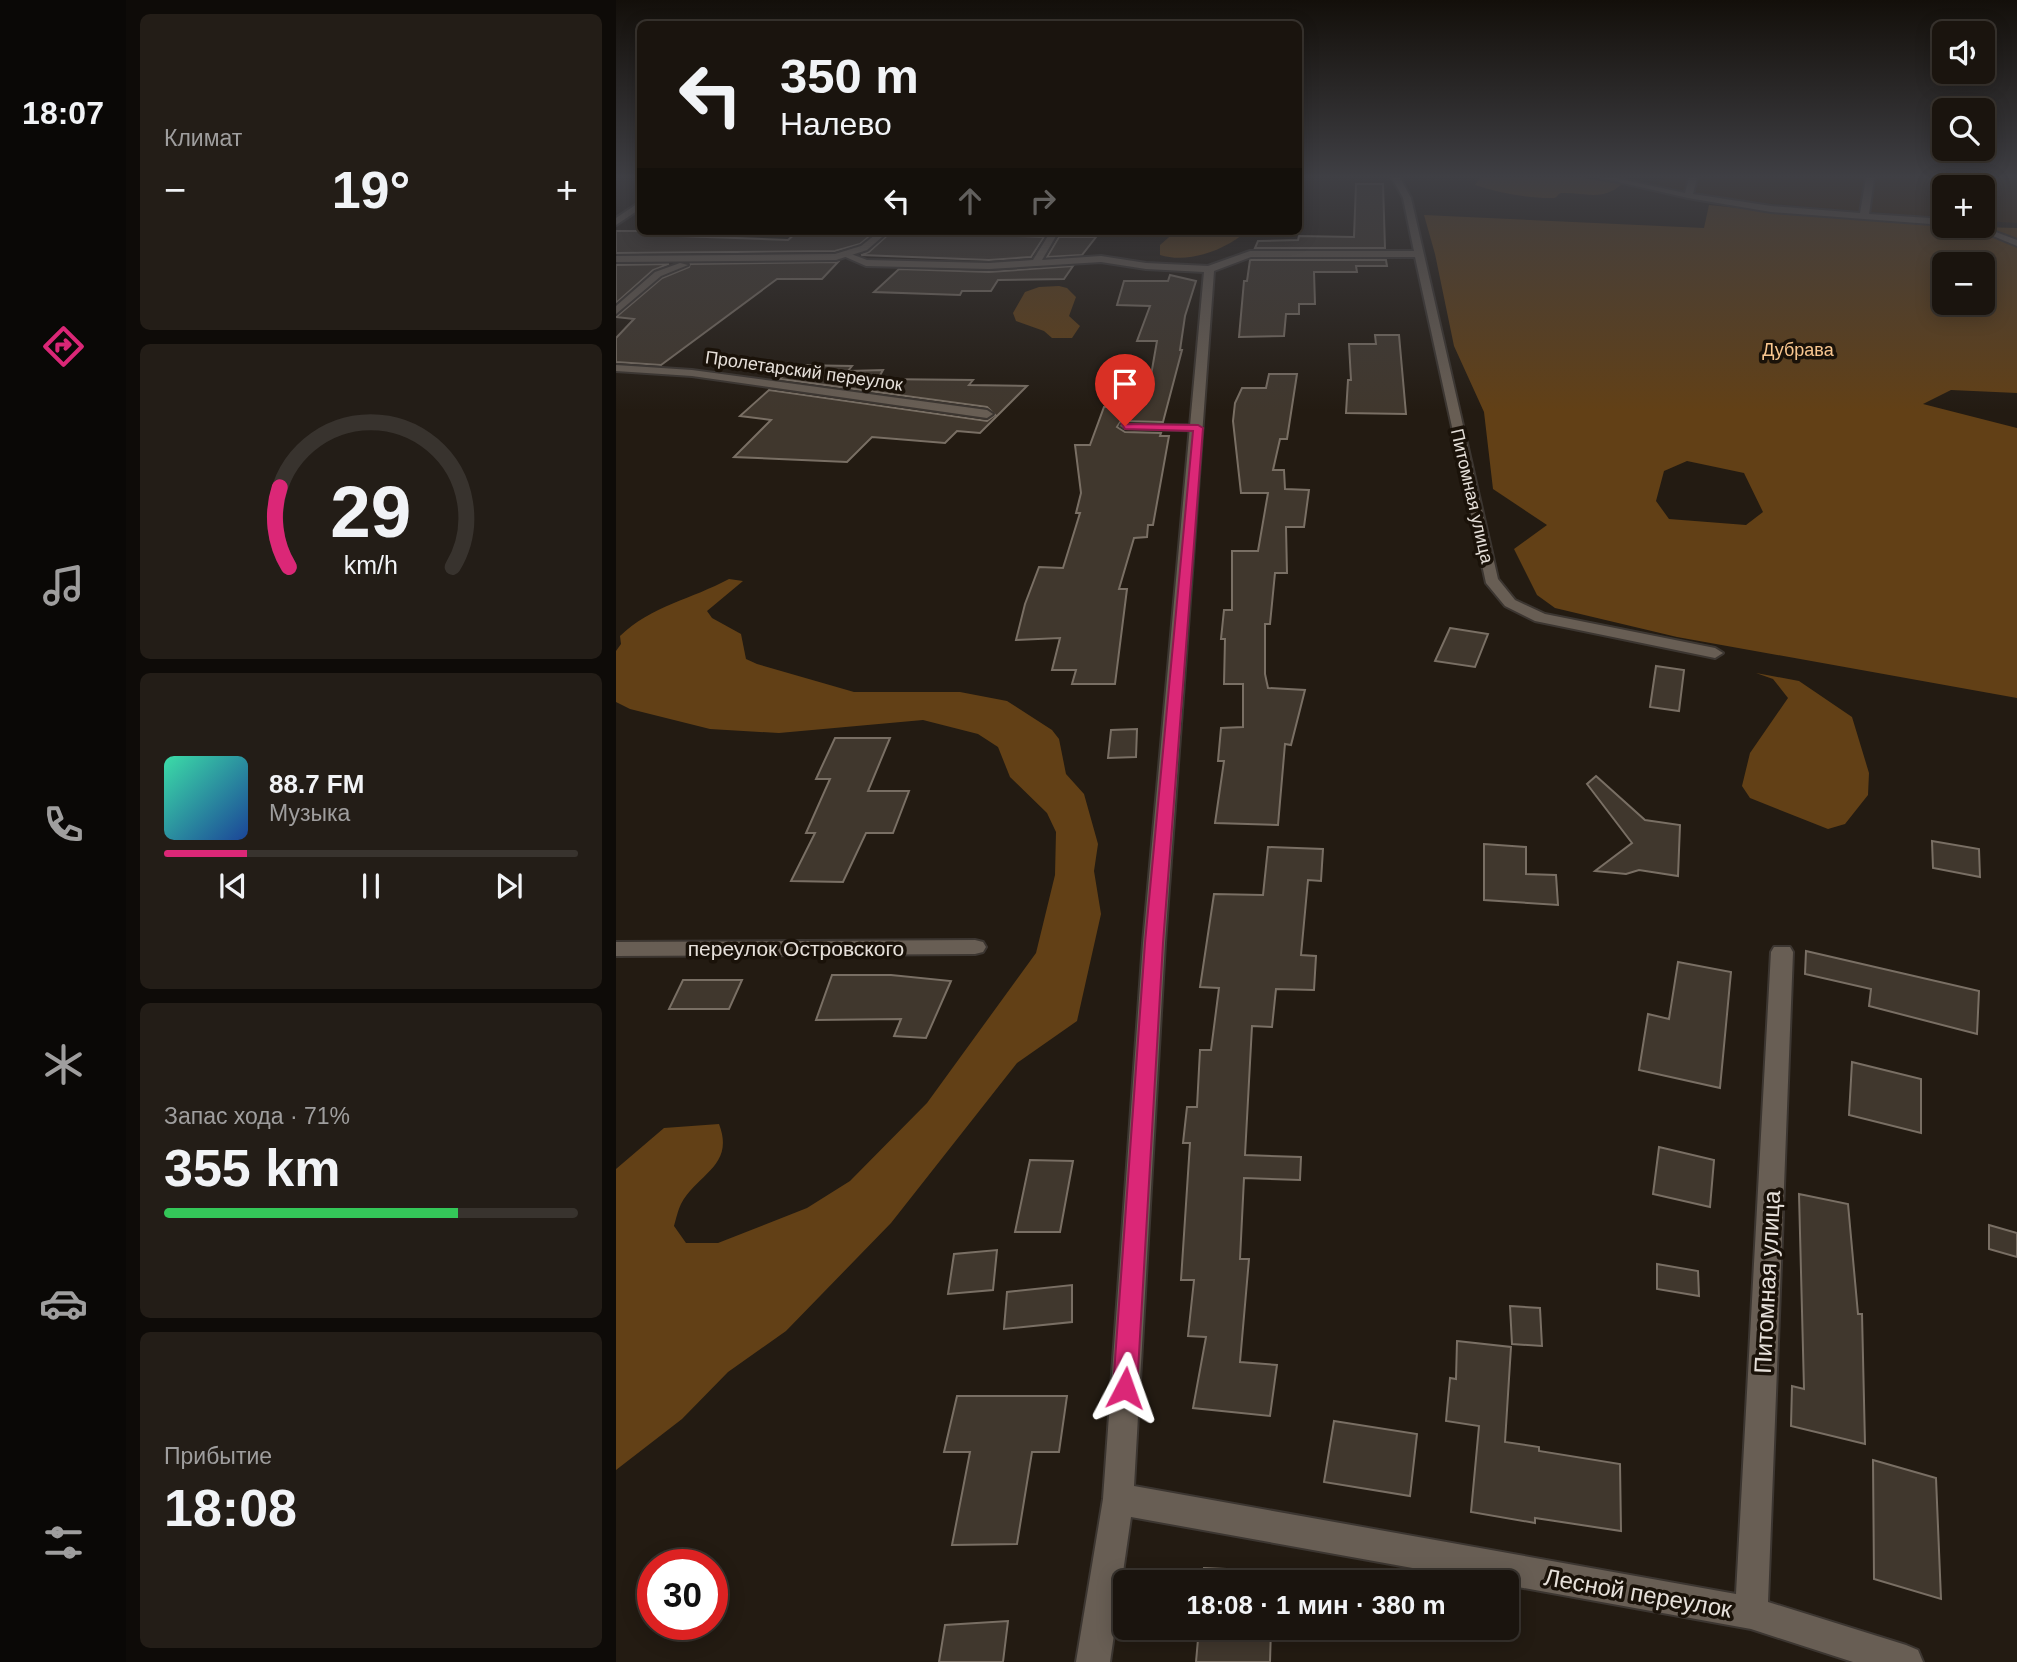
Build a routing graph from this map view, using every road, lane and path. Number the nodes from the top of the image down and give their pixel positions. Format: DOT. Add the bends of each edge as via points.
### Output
graph roads {
  1 [pos="828,256"];
  2 [pos="847,256"];
  3 [pos="1040,256"];
  4 [pos="1246,256"];
  5 [pos="1417,256"];
  6 [pos="616,259"];
  7 [pos="719,259"];
  8 [pos="634,260"];
  9 [pos="1037,260"];
  10 [pos="1209,269"];
  11 [pos="658,274"];
  12 [pos="616,311"];
  13 [pos="616,368"];
  14 [pos="987,414"];
  15 [pos="1125,426"];
  16 [pos="1198,428"];
  17 [pos="1715,653"];
  18 [pos="975,947"];
  19 [pos="616,949"];
  20 [pos="1783,952"];
  21 [pos="1118,1499"];
  22 [pos="1751,1613"];
  23 [pos="1093,1662"];
  24 [pos="1906,1662"];
  1 -- 7 [label="street"];
  2 -- 9 [label="street" via="866,263 989,265"];
  3 -- 9 [label="street"];
  4 -- 10 [label="street"];
  5 -- 17 [label="street, Питомная улица" via="1491,580 1510,603 1540,618"];
  6 -- 8 [label="street"];
  7 -- 8 [label="street"];
  7 -- 11 [label="street"];
  8 -- 11 [label="street" via="657,265"];
  9 -- 10 [label="street" via="1101,259"];
  10 -- 16 [label="street"];
  11 -- 12 [label="street"];
  13 -- 14 [label="street, Пролетарский переулок" via="692,373"];
  15 -- 16 [label="lane"];
  16 -- 21 [label="street" via="1153,957"];
  18 -- 19 [label="street, переулок Островского"];
  20 -- 22 [label="street, Питомная улица"];
  21 -- 22 [label="street, Лесной переулок"];
  21 -- 23 [label="street"];
  22 -- 24 [label="street, Лесной переулок"];
}
